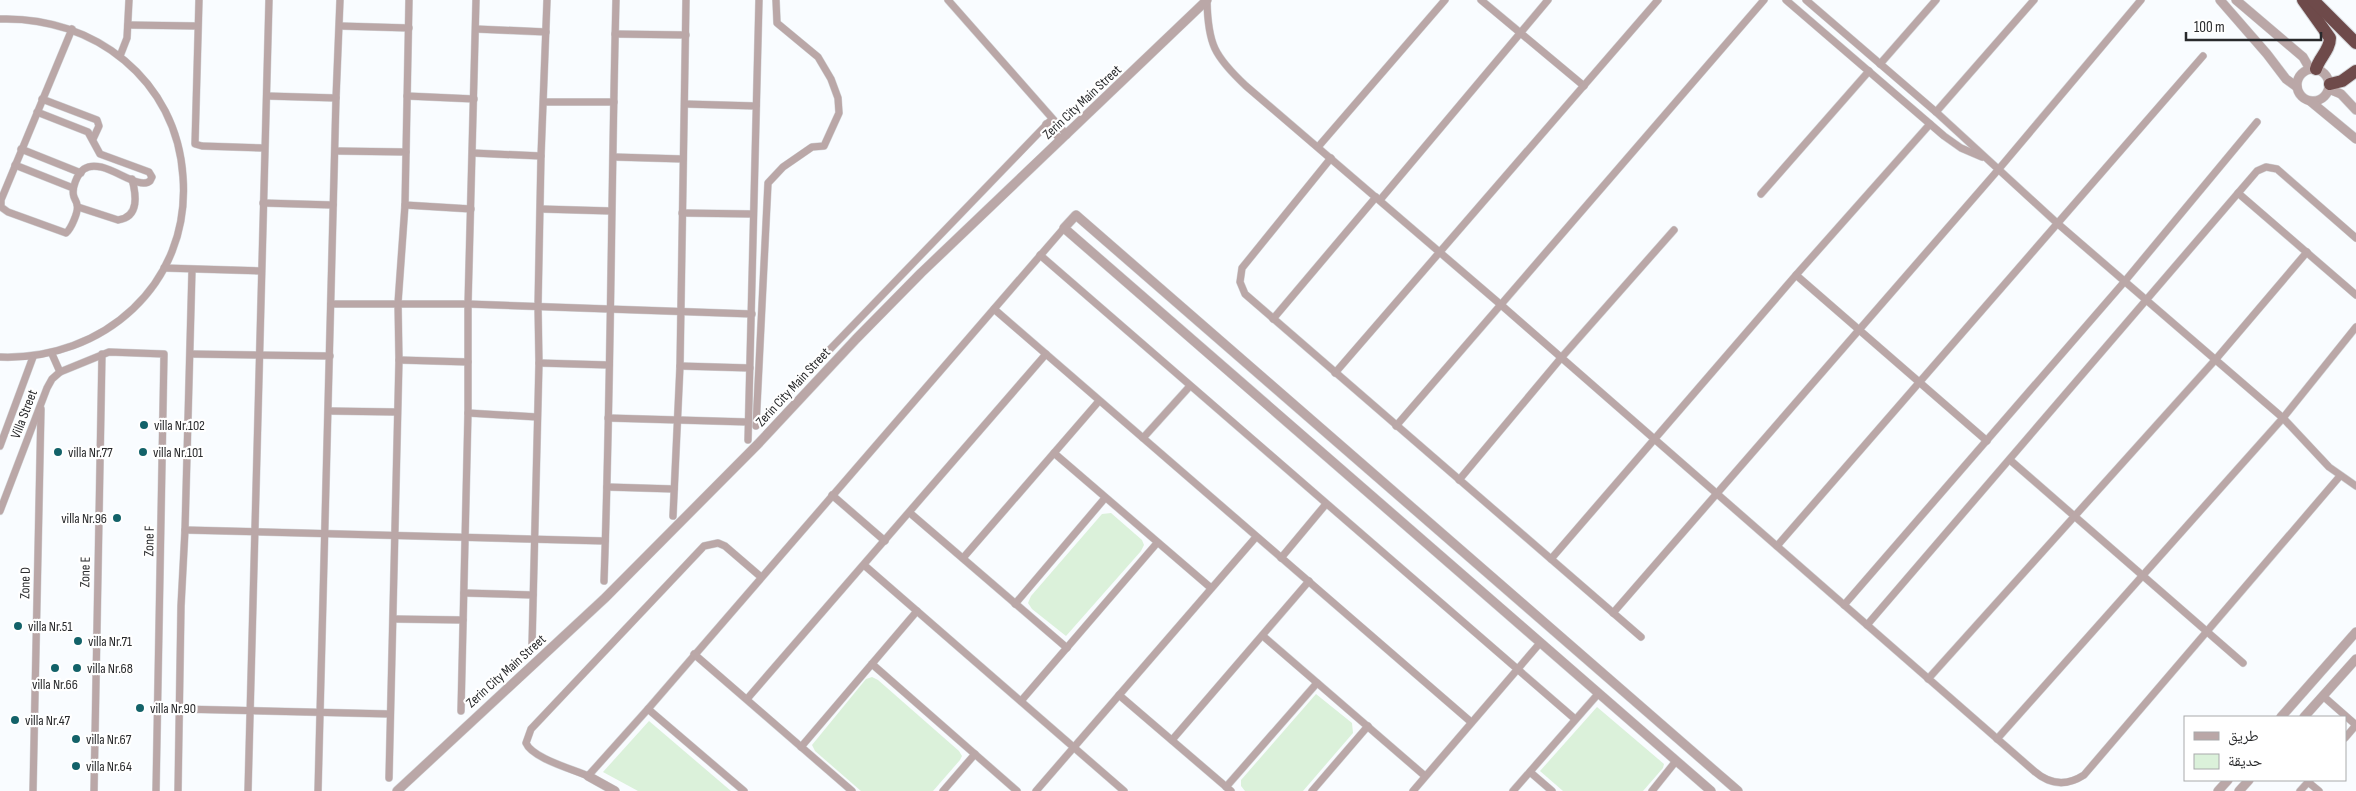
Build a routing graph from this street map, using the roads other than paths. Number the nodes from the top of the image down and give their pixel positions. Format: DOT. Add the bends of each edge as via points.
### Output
graph roads {
  1 [pos="129,0"];
  2 [pos="198,0"];
  3 [pos="269,0"];
  4 [pos="340,0"];
  5 [pos="409,0"];
  6 [pos="476,0"];
  7 [pos="547,0"];
  8 [pos="616,0"];
  9 [pos="686,0"];
  10 [pos="759,0"];
  11 [pos="776,0"];
  12 [pos="948,0"];
  13 [pos="1207,0"];
  14 [pos="1445,0"];
  15 [pos="1481,0"];
  16 [pos="1548,0"];
  17 [pos="1658,0"];
  18 [pos="1764,0"];
  19 [pos="1786,0"];
  20 [pos="1806,0"];
  21 [pos="1936,0"];
  22 [pos="2034,0"];
  23 [pos="2141,0"];
  24 [pos="2220,0"];
  25 [pos="2236,0"];
  26 [pos="2303,0"];
  27 [pos="2313,0"];
  28 [pos="0,19"];
  29 [pos="128,25"];
  30 [pos="197,26"];
  31 [pos="340,26"];
  32 [pos="72,28"];
  33 [pos="409,28"];
  34 [pos="476,29"];
  35 [pos="546,32"];
  36 [pos="1521,33"];
  37 [pos="615,34"];
  38 [pos="686,35"];
  39 [pos="2356,43"];
  40 [pos="120,56"];
  41 [pos="2203,56"];
  42 [pos="1880,64"];
  43 [pos="2313,69"];
  44 [pos="1869,71"];
  45 [pos="2356,71"];
  46 [pos="1584,86"];
  47 [pos="2330,86"];
  48 [pos="2297,87"];
  49 [pos="267,96"];
  50 [pos="407,96"];
  51 [pos="336,98"];
  52 [pos="42,99"];
  53 [pos="474,99"];
  54 [pos="544,102"];
  55 [pos="614,102"];
  56 [pos="2310,102"];
  57 [pos="685,104"];
  58 [pos="756,106"];
  59 [pos="2356,110"];
  60 [pos="37,112"];
  61 [pos="1936,112"];
  62 [pos="1049,121"];
  63 [pos="2257,122"];
  64 [pos="1930,124"];
  65 [pos="1064,138"];
  66 [pos="93,139"];
  67 [pos="2356,139"];
  68 [pos="1318,147"];
  69 [pos="264,148"];
  70 [pos="21,149"];
  71 [pos="336,151"];
  72 [pos="406,152"];
  73 [pos="473,153"];
  74 [pos="100,154"];
  75 [pos="541,156"];
  76 [pos="614,157"];
  77 [pos="1331,158"];
  78 [pos="1985,158"];
  79 [pos="683,159"];
  80 [pos="15,165"];
  81 [pos="96,166"];
  82 [pos="1998,170"];
  83 [pos="81,173"];
  84 [pos="132,179"];
  85 [pos="73,188"];
  86 [pos="2238,193"];
  87 [pos="1761,194"];
  88 [pos="1378,198"];
  89 [pos="263,203"];
  90 [pos="333,204"];
  91 [pos="405,205"];
  92 [pos="78,206"];
  93 [pos="471,209"];
  94 [pos="541,209"];
  95 [pos="611,212"];
  96 [pos="682,213"];
  97 [pos="753,214"];
  98 [pos="2057,223"];
  99 [pos="1064,228"];
  100 [pos="1674,230"];
  101 [pos="2356,238"];
  102 [pos="1439,251"];
  103 [pos="2307,252"];
  104 [pos="1040,254"];
  105 [pos="164,268"];
  106 [pos="192,270"];
  107 [pos="261,271"];
  108 [pos="1796,275"];
  109 [pos="2125,281"];
  110 [pos="2356,295"];
  111 [pos="2146,301"];
  112 [pos="398,303"];
  113 [pos="331,304"];
  114 [pos="468,304"];
  115 [pos="1500,304"];
  116 [pos="538,306"];
  117 [pos="994,308"];
  118 [pos="611,310"];
  119 [pos="681,313"];
  120 [pos="752,314"];
  121 [pos="1273,319"];
  122 [pos="2356,327"];
  123 [pos="1859,330"];
  124 [pos="52,354"];
  125 [pos="102,354"];
  126 [pos="191,354"];
  127 [pos="260,354"];
  128 [pos="1046,354"];
  129 [pos="34,356"];
  130 [pos="330,356"];
  131 [pos="0,357"];
  132 [pos="1562,358"];
  133 [pos="2216,359"];
  134 [pos="399,360"];
  135 [pos="468,362"];
  136 [pos="539,363"];
  137 [pos="609,365"];
  138 [pos="680,366"];
  139 [pos="750,368"];
  140 [pos="60,372"];
  141 [pos="1335,373"];
  142 [pos="1919,382"];
  143 [pos="1190,386"];
  144 [pos="1099,401"];
  145 [pos="41,405"];
  146 [pos="329,411"];
  147 [pos="396,412"];
  148 [pos="468,413"];
  149 [pos="537,417"];
  150 [pos="608,418"];
  151 [pos="2284,418"];
  152 [pos="678,420"];
  153 [pos="1309,420"];
  154 [pos="748,422"];
  155 [pos="1396,426"];
  156 [pos="1298,432"];
  157 [pos="1143,438"];
  158 [pos="1654,438"];
  159 [pos="748,440"];
  160 [pos="1987,441"];
  161 [pos="0,446"];
  162 [pos="1054,453"];
  163 [pos="2010,460"];
  164 [pos="2340,476"];
  165 [pos="1459,480"];
  166 [pos="2356,486"];
  167 [pos="607,488"];
  168 [pos="674,489"];
  169 [pos="1716,493"];
  170 [pos="832,495"];
  171 [pos="1105,498"];
  172 [pos="1326,504"];
  173 [pos="0,511"];
  174 [pos="910,513"];
  175 [pos="673,516"];
  176 [pos="2075,516"];
  177 [pos="186,530"];
  178 [pos="255,533"];
  179 [pos="325,535"];
  180 [pos="396,537"];
  181 [pos="1256,537"];
  182 [pos="465,538"];
  183 [pos="534,539"];
  184 [pos="605,541"];
  185 [pos="885,541"];
  186 [pos="1157,543"];
  187 [pos="1776,546"];
  188 [pos="963,558"];
  189 [pos="1281,558"];
  190 [pos="1551,559"];
  191 [pos="864,565"];
  192 [pos="2143,575"];
  193 [pos="761,577"];
  194 [pos="604,580"];
  195 [pos="1309,581"];
  196 [pos="1211,588"];
  197 [pos="1506,590"];
  198 [pos="464,593"];
  199 [pos="533,595"];
  200 [pos="1015,604"];
  201 [pos="1494,604"];
  202 [pos="1844,605"];
  203 [pos="917,611"];
  204 [pos="1613,613"];
  205 [pos="394,619"];
  206 [pos="463,620"];
  207 [pos="1867,625"];
  208 [pos="2207,631"];
  209 [pos="2356,632"];
  210 [pos="1263,636"];
  211 [pos="1641,637"];
  212 [pos="1540,643"];
  213 [pos="532,645"];
  214 [pos="1067,648"];
  215 [pos="694,654"];
  216 [pos="2356,659"];
  217 [pos="2243,663"];
  218 [pos="872,664"];
  219 [pos="1517,669"];
  220 [pos="1928,679"];
  221 [pos="1317,683"];
  222 [pos="1598,694"];
  223 [pos="1119,695"];
  224 [pos="2322,696"];
  225 [pos="747,699"];
  226 [pos="1021,701"];
  227 [pos="180,709"];
  228 [pos="648,709"];
  229 [pos="250,710"];
  230 [pos="320,711"];
  231 [pos="461,711"];
  232 [pos="390,714"];
  233 [pos="2282,716"];
  234 [pos="2305,716"];
  235 [pos="2345,716"];
  236 [pos="2346,716"];
  237 [pos="1575,719"];
  238 [pos="1471,722"];
  239 [pos="2356,725"];
  240 [pos="1368,726"];
  241 [pos="2346,737"];
  242 [pos="1996,739"];
  243 [pos="1172,740"];
  244 [pos="801,747"];
  245 [pos="1074,747"];
  246 [pos="975,754"];
  247 [pos="1676,761"];
  248 [pos="1530,772"];
  249 [pos="588,776"];
  250 [pos="1425,776"];
  251 [pos="389,778"];
  252 [pos="2227,781"];
  253 [pos="2248,781"];
  254 [pos="2309,781"];
  255 [pos="1229,789"];
  256 [pos="33,791"];
  257 [pos="94,791"];
  258 [pos="156,791"];
  259 [pos="178,791"];
  260 [pos="248,791"];
  261 [pos="318,791"];
  262 [pos="397,791"];
  263 [pos="615,791"];
  264 [pos="744,791"];
  265 [pos="852,791"];
  266 [pos="942,791"];
  267 [pos="1017,791"];
  268 [pos="1036,791"];
  269 [pos="1124,791"];
  270 [pos="1312,791"];
  271 [pos="1413,791"];
  272 [pos="1513,791"];
  273 [pos="1552,791"];
  274 [pos="1652,791"];
  275 [pos="1711,791"];
  276 [pos="1738,791"];
  277 [pos="2218,791"];
  278 [pos="2239,791"];
  279 [pos="2300,791"];
  280 [pos="2319,791"];
  1 -- 29 [label="street"];
  2 -- 30 [label="street"];
  3 -- 49 [label="street"];
  4 -- 31 [label="street"];
  5 -- 33 [label="street"];
  6 -- 34 [label="street"];
  7 -- 35 [label="street"];
  8 -- 37 [label="street"];
  9 -- 38 [label="street"];
  10 -- 58 [label="street"];
  11 -- 62 [label="street" via="777,23 818,57 825,67 838,98 838,114 824,146 812,147 768,183 756,426"];
  12 -- 62 [label="street"];
  13 -- 65 [label="street, Zerin City Main Street"];
  13 -- 68 [label="street" via="1208,30 1222,60 1246,86"];
  14 -- 68 [label="street"];
  15 -- 36 [label="street"];
  16 -- 36 [label="street"];
  17 -- 46 [label="street"];
  18 -- 115 [label="street"];
  19 -- 44 [label="street"];
  20 -- 42 [label="street"];
  21 -- 42 [label="street"];
  22 -- 61 [label="street"];
  23 -- 82 [label="street"];
  24 -- 48 [label="street" via="2286,79"];
  25 -- 43 [label="street"];
  26 -- 43 [label="highway" via="2330,38 2329,46"];
  27 -- 39 [label="highway"];
  28 -- 32 [label="street" via="40,20"];
  29 -- 30 [label="street"];
  29 -- 40 [label="street"];
  30 -- 69 [label="street" via="195,144"];
  31 -- 33 [label="street"];
  31 -- 51 [label="street"];
  32 -- 40 [label="street"];
  32 -- 52 [label="street"];
  33 -- 50 [label="street"];
  34 -- 35 [label="street"];
  34 -- 53 [label="street"];
  35 -- 54 [label="street"];
  36 -- 46 [label="street"];
  36 -- 88 [label="street"];
  37 -- 38 [label="street"];
  37 -- 55 [label="street"];
  38 -- 57 [label="street"];
  40 -- 105 [label="street" via="157,96 170,120 178,146 184,177 183,208"];
  41 -- 98 [label="street"];
  42 -- 61 [label="street"];
  43 -- 47 [label="street" via="2325,74"];
  43 -- 48 [label="street" via="2300,75"];
  44 -- 64 [label="street"];
  44 -- 87 [label="street"];
  45 -- 47 [label="highway"];
  46 -- 102 [label="street"];
  47 -- 56 [label="street" via="2320,100"];
  47 -- 59 [label="street"];
  48 -- 56 [label="street" via="2302,98"];
  49 -- 51 [label="street"];
  49 -- 69 [label="street"];
  50 -- 53 [label="street"];
  50 -- 72 [label="street"];
  51 -- 71 [label="street"];
  52 -- 60 [label="street"];
  52 -- 66 [label="street" via="97,120 99,126"];
  53 -- 73 [label="street"];
  54 -- 55 [label="street"];
  54 -- 75 [label="street"];
  55 -- 76 [label="street"];
  56 -- 67 [label="street"];
  57 -- 58 [label="street"];
  57 -- 79 [label="street"];
  58 -- 97 [label="street"];
  60 -- 66 [label="street" via="88,132"];
  60 -- 70 [label="street"];
  61 -- 78 [label="street"];
  62 -- 65 [label="street"];
  63 -- 109 [label="street"];
  64 -- 78 [label="street" via="1961,148"];
  64 -- 108 [label="street"];
  65 -- 262 [label="street, Zerin City Main Street" via="880,314 652,551"];
  66 -- 74 [label="street"];
  68 -- 77 [label="street"];
  69 -- 89 [label="street"];
  70 -- 80 [label="street"];
  70 -- 83 [label="street"];
  71 -- 72 [label="street"];
  71 -- 90 [label="street"];
  72 -- 91 [label="street"];
  73 -- 75 [label="street"];
  73 -- 93 [label="street"];
  74 -- 81 [label="street"];
  74 -- 84 [label="street" via="149,172 152,177 148,183"];
  75 -- 94 [label="street"];
  76 -- 79 [label="street"];
  76 -- 95 [label="street"];
  77 -- 88 [label="street"];
  77 -- 121 [label="street" via="1242,268 1241,288"];
  78 -- 82 [label="street"];
  79 -- 96 [label="street"];
  80 -- 85 [label="street"];
  80 -- 92 [label="street" via="1,200 4,210 64,233 69,230"];
  81 -- 83 [label="street" via="85,168"];
  81 -- 84 [label="street"];
  82 -- 98 [label="street"];
  82 -- 123 [label="street"];
  83 -- 85 [label="street"];
  84 -- 92 [label="street" via="137,198 130,215 124,220"];
  85 -- 92 [label="street"];
  86 -- 101 [label="street" via="2261,168 2277,169"];
  86 -- 103 [label="street"];
  86 -- 111 [label="street"];
  88 -- 102 [label="street"];
  88 -- 121 [label="street"];
  89 -- 90 [label="street"];
  89 -- 107 [label="street"];
  90 -- 113 [label="street"];
  91 -- 93 [label="street"];
  91 -- 112 [label="street"];
  93 -- 114 [label="street"];
  94 -- 95 [label="street"];
  94 -- 116 [label="street"];
  95 -- 118 [label="street"];
  96 -- 97 [label="street"];
  96 -- 119 [label="street"];
  97 -- 120 [label="street"];
  98 -- 109 [label="street"];
  98 -- 142 [label="street"];
  99 -- 104 [label="street"];
  99 -- 153 [label="street" via="1076,215"];
  99 -- 156 [label="street"];
  100 -- 132 [label="street"];
  102 -- 115 [label="street"];
  102 -- 141 [label="street"];
  103 -- 110 [label="street"];
  103 -- 133 [label="street"];
  104 -- 117 [label="street"];
  104 -- 143 [label="street"];
  105 -- 106 [label="street"];
  105 -- 124 [label="street" via="149,292 106,331 80,345"];
  106 -- 107 [label="street"];
  106 -- 126 [label="street"];
  107 -- 127 [label="street"];
  108 -- 123 [label="street"];
  108 -- 158 [label="street"];
  109 -- 111 [label="street"];
  109 -- 160 [label="street"];
  111 -- 133 [label="street"];
  111 -- 163 [label="street"];
  112 -- 113 [label="street"];
  112 -- 114 [label="street"];
  112 -- 134 [label="street"];
  113 -- 130 [label="street"];
  114 -- 116 [label="street"];
  114 -- 135 [label="street"];
  115 -- 132 [label="street"];
  115 -- 155 [label="street"];
  116 -- 118 [label="street"];
  116 -- 136 [label="street"];
  117 -- 128 [label="street"];
  117 -- 170 [label="street"];
  118 -- 119 [label="street"];
  118 -- 137 [label="street"];
  119 -- 120 [label="street"];
  119 -- 138 [label="street"];
  120 -- 139 [label="street"];
  121 -- 141 [label="street"];
  122 -- 151 [label="street"];
  123 -- 142 [label="street"];
  123 -- 169 [label="street"];
  124 -- 129 [label="street"];
  124 -- 140 [label="street"];
  125 -- 140 [label="street"];
  125 -- 257 [label="street, Zone E"];
  125 -- 258 [label="street, Zone F" via="150,352 161,353 165,358"];
  126 -- 127 [label="street"];
  126 -- 177 [label="street"];
  127 -- 130 [label="street"];
  127 -- 178 [label="street"];
  128 -- 144 [label="street"];
  128 -- 174 [label="street"];
  129 -- 131 [label="street"];
  129 -- 161 [label="street"];
  130 -- 146 [label="street"];
  132 -- 158 [label="street"];
  132 -- 165 [label="street"];
  133 -- 151 [label="street"];
  133 -- 176 [label="street"];
  134 -- 135 [label="street"];
  134 -- 147 [label="street"];
  135 -- 148 [label="street"];
  136 -- 137 [label="street"];
  136 -- 149 [label="street"];
  137 -- 150 [label="street"];
  138 -- 139 [label="street"];
  138 -- 152 [label="street"];
  139 -- 154 [label="street"];
  140 -- 145 [label="street, Villa Street" via="49,384"];
  141 -- 155 [label="street"];
  142 -- 160 [label="street"];
  142 -- 187 [label="street"];
  143 -- 157 [label="street"];
  143 -- 172 [label="street"];
  144 -- 157 [label="street"];
  144 -- 162 [label="street"];
  145 -- 173 [label="street, Villa Street"];
  145 -- 256 [label="street, Zone D"];
  146 -- 147 [label="street"];
  146 -- 179 [label="street"];
  147 -- 180 [label="street"];
  148 -- 149 [label="street"];
  148 -- 182 [label="street"];
  149 -- 183 [label="street"];
  150 -- 152 [label="street"];
  150 -- 167 [label="street"];
  151 -- 164 [label="street"];
  151 -- 192 [label="street"];
  152 -- 154 [label="street"];
  152 -- 168 [label="street"];
  153 -- 156 [label="street"];
  153 -- 197 [label="street"];
  154 -- 159 [label="street"];
  155 -- 165 [label="street"];
  156 -- 201 [label="street"];
  157 -- 181 [label="street"];
  158 -- 169 [label="street"];
  158 -- 190 [label="street"];
  160 -- 202 [label="street"];
  162 -- 171 [label="street"];
  162 -- 188 [label="street"];
  163 -- 176 [label="street"];
  163 -- 207 [label="street"];
  164 -- 166 [label="street"];
  164 -- 208 [label="street"];
  165 -- 190 [label="street"];
  167 -- 168 [label="street"];
  167 -- 184 [label="street"];
  168 -- 175 [label="street"];
  169 -- 187 [label="street"];
  169 -- 204 [label="street"];
  170 -- 185 [label="street"];
  170 -- 193 [label="street"];
  171 -- 186 [label="street"];
  171 -- 200 [label="street"];
  172 -- 189 [label="street"];
  172 -- 219 [label="street"];
  174 -- 185 [label="street"];
  174 -- 188 [label="street"];
  176 -- 192 [label="street"];
  176 -- 220 [label="street"];
  177 -- 178 [label="street"];
  177 -- 227 [label="street"];
  178 -- 179 [label="street"];
  178 -- 229 [label="street"];
  179 -- 180 [label="street"];
  179 -- 230 [label="street"];
  180 -- 182 [label="street"];
  180 -- 205 [label="street"];
  181 -- 189 [label="street"];
  181 -- 196 [label="street"];
  182 -- 183 [label="street"];
  182 -- 198 [label="street"];
  183 -- 184 [label="street"];
  183 -- 199 [label="street"];
  184 -- 194 [label="street"];
  185 -- 191 [label="street"];
  186 -- 196 [label="street"];
  186 -- 214 [label="street"];
  187 -- 202 [label="street"];
  188 -- 200 [label="street"];
  189 -- 195 [label="street"];
  190 -- 204 [label="street"];
  191 -- 203 [label="street"];
  191 -- 225 [label="street"];
  192 -- 208 [label="street"];
  192 -- 242 [label="street"];
  193 -- 215 [label="street"];
  193 -- 249 [label="street" via="725,546 704,546 531,729 526,743 533,752"];
  195 -- 210 [label="street"];
  195 -- 238 [label="street"];
  196 -- 223 [label="street"];
  197 -- 201 [label="street"];
  197 -- 276 [label="street"];
  198 -- 199 [label="street"];
  198 -- 206 [label="street"];
  199 -- 213 [label="street"];
  200 -- 214 [label="street"];
  201 -- 212 [label="street"];
  202 -- 207 [label="street"];
  203 -- 218 [label="street"];
  203 -- 226 [label="street"];
  204 -- 211 [label="street"];
  205 -- 206 [label="street"];
  205 -- 232 [label="street"];
  206 -- 231 [label="street"];
  207 -- 220 [label="street"];
  208 -- 217 [label="street"];
  208 -- 242 [label="street" via="2090,768 2076,780 2058,784 2041,778"];
  209 -- 233 [label="street"];
  210 -- 221 [label="street"];
  210 -- 243 [label="street"];
  212 -- 219 [label="street"];
  212 -- 222 [label="street"];
  214 -- 226 [label="street"];
  215 -- 225 [label="street"];
  215 -- 228 [label="street"];
  216 -- 224 [label="street"];
  218 -- 244 [label="street"];
  218 -- 246 [label="street"];
  219 -- 237 [label="street"];
  219 -- 238 [label="street"];
  220 -- 242 [label="street"];
  221 -- 240 [label="street"];
  221 -- 255 [label="street"];
  222 -- 237 [label="street"];
  222 -- 247 [label="street"];
  223 -- 243 [label="street"];
  223 -- 245 [label="street"];
  224 -- 234 [label="street"];
  224 -- 235 [label="street"];
  225 -- 244 [label="street"];
  226 -- 245 [label="street"];
  227 -- 229 [label="street"];
  227 -- 259 [label="street"];
  228 -- 249 [label="street"];
  228 -- 264 [label="street"];
  229 -- 230 [label="street"];
  229 -- 260 [label="street"];
  230 -- 232 [label="street"];
  230 -- 261 [label="street"];
  232 -- 251 [label="street"];
  236 -- 239 [label="street"];
  237 -- 248 [label="street"];
  238 -- 250 [label="street"];
  239 -- 241 [label="street"];
  240 -- 250 [label="street"];
  240 -- 270 [label="street"];
  243 -- 255 [label="street"];
  244 -- 265 [label="street"];
  245 -- 268 [label="street"];
  245 -- 269 [label="street"];
  246 -- 266 [label="street"];
  246 -- 267 [label="street"];
  247 -- 274 [label="street"];
  247 -- 275 [label="street"];
  248 -- 272 [label="street"];
  248 -- 273 [label="street"];
  249 -- 263 [label="street"];
  250 -- 271 [label="street"];
  252 -- 277 [label="street"];
  253 -- 278 [label="street"];
  254 -- 279 [label="street"];
  254 -- 280 [label="street"];
}
